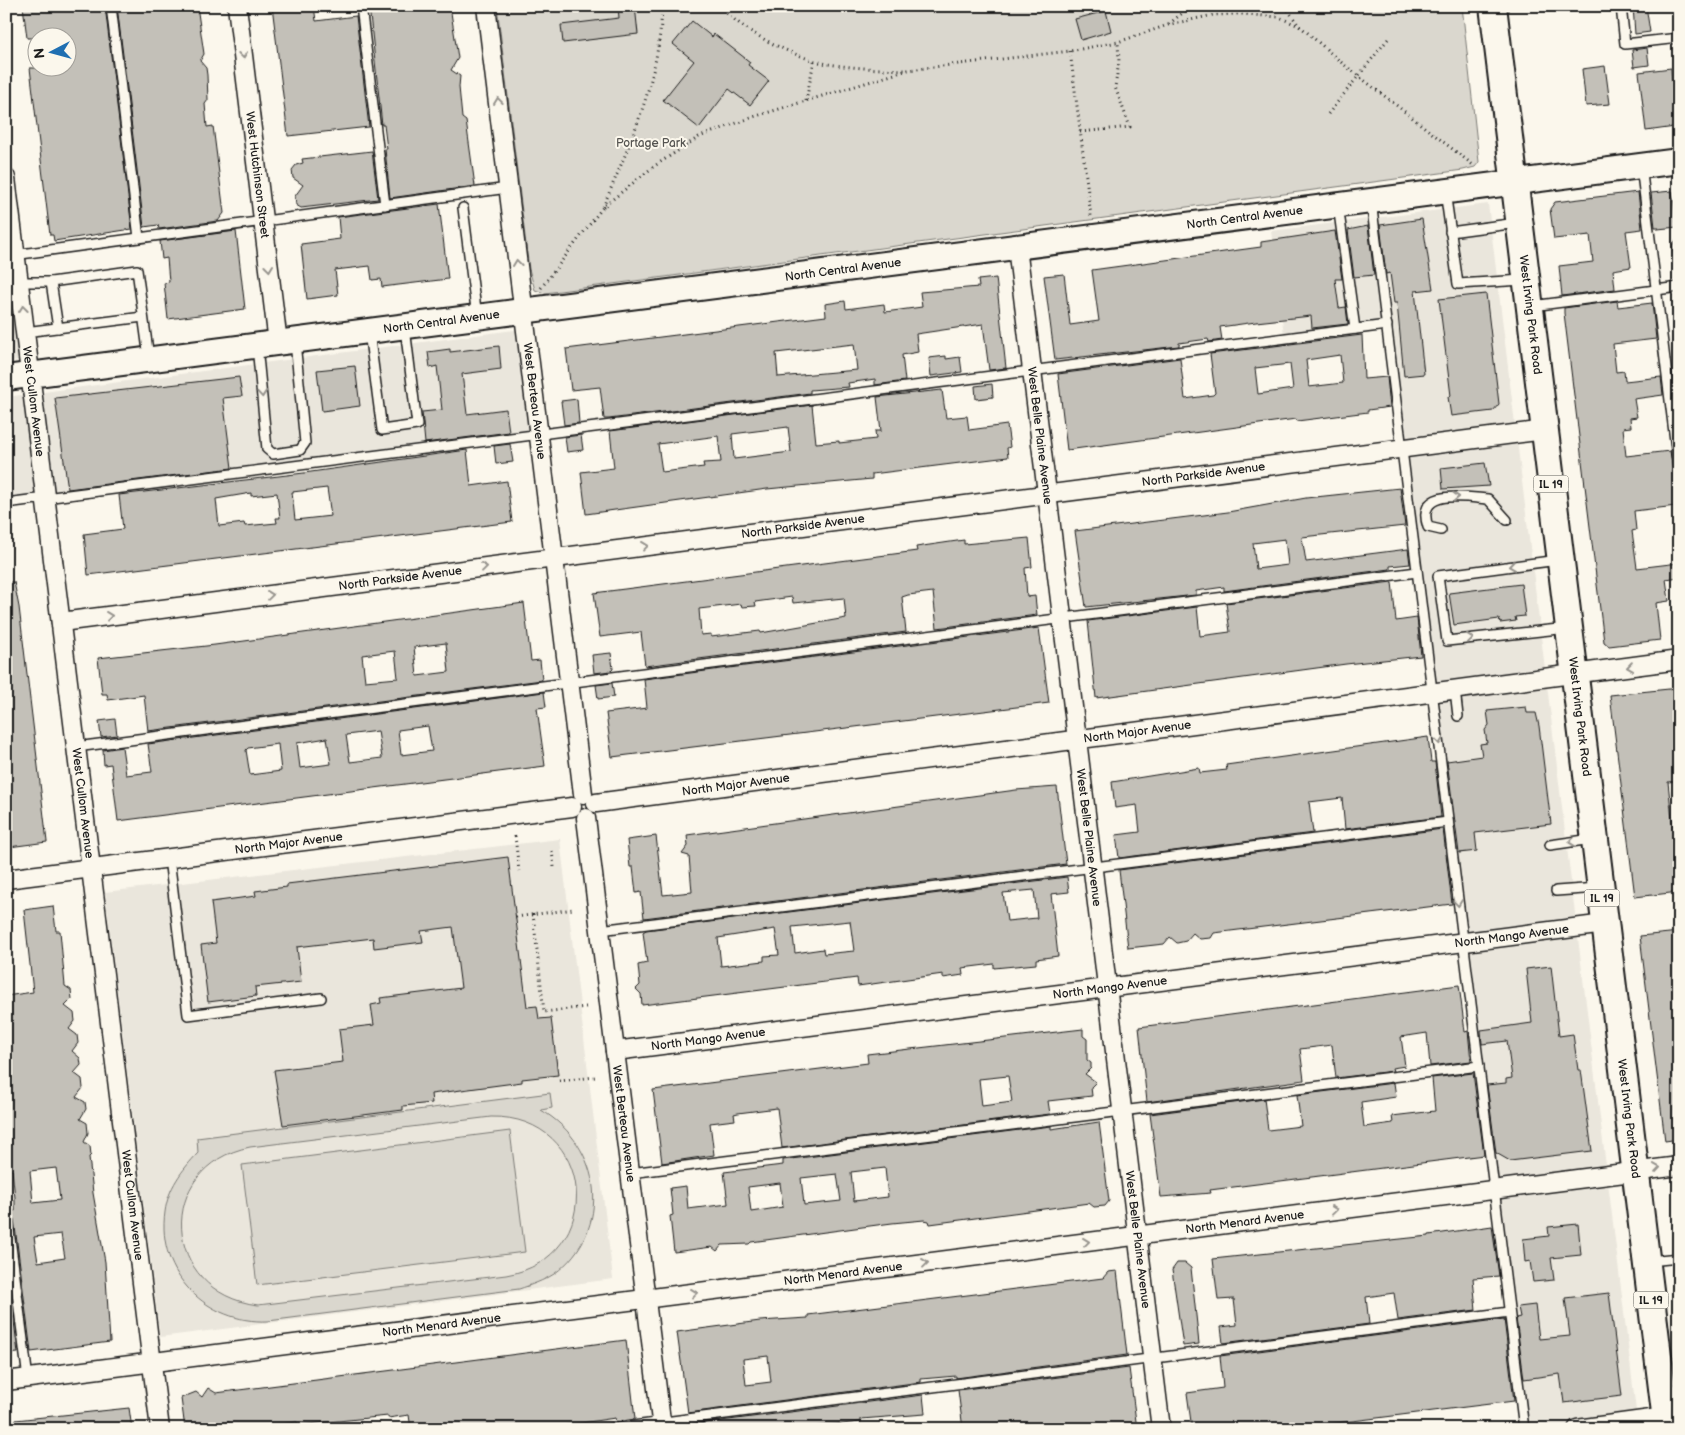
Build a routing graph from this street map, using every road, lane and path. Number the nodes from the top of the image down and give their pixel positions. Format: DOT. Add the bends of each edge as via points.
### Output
graph roads {
  1 [pos="110,6"];
  2 [pos="237,6"];
  3 [pos="361,6"];
  4 [pos="486,6"];
  5 [pos="662,6"];
  6 [pos="720,6"];
  7 [pos="1191,6"];
  8 [pos="1285,6"];
  9 [pos="1493,6"];
  10 [pos="1621,6"];
  11 [pos="1168,25"];
  12 [pos="1301,28"];
  13 [pos="1679,38"];
  14 [pos="1388,40"];
  15 [pos="1118,42"];
  16 [pos="1070,51"];
  17 [pos="814,61"];
  18 [pos="908,70"];
  19 [pos="1358,76"];
  20 [pos="806,101"];
  21 [pos="1328,114"];
  22 [pos="1080,132"];
  23 [pos="1679,161"];
  24 [pos="1473,166"];
  25 [pos="1641,166"];
  26 [pos="6,178"];
  27 [pos="1514,183"];
  28 [pos="508,188"];
  29 [pos="1445,191"];
  30 [pos="1371,200"];
  31 [pos="385,204"];
  32 [pos="1338,205"];
  33 [pos="603,207"];
  34 [pos="463,208"];
  35 [pos="1091,216"];
  36 [pos="263,221"];
  37 [pos="1519,223"];
  38 [pos="1450,232"];
  39 [pos="139,238"];
  40 [pos="1017,247"];
  41 [pos="11,255"];
  42 [pos="1526,279"];
  43 [pos="19,282"];
  44 [pos="51,282"];
  45 [pos="1679,286"];
  46 [pos="541,288"];
  47 [pos="1656,290"];
  48 [pos="1530,306"];
  49 [pos="523,311"];
  50 [pos="143,317"];
  51 [pos="477,317"];
  52 [pos="1386,325"];
  53 [pos="405,326"];
  54 [pos="58,328"];
  55 [pos="1356,329"];
  56 [pos="368,331"];
  57 [pos="26,332"];
  58 [pos="277,343"];
  59 [pos="149,360"];
  60 [pos="1032,370"];
  61 [pos="30,375"];
  62 [pos="6,378"];
  63 [pos="1545,430"];
  64 [pos="538,434"];
  65 [pos="1402,448"];
  66 [pos="1679,473"];
  67 [pos="1047,494"];
  68 [pos="46,498"];
  69 [pos="6,503"];
  70 [pos="1507,520"];
  71 [pos="1440,530"];
  72 [pos="554,558"];
  73 [pos="1561,559"];
  74 [pos="1417,572"];
  75 [pos="1062,618"];
  76 [pos="61,622"];
  77 [pos="1569,628"];
  78 [pos="1679,660"];
  79 [pos="1574,674"];
  80 [pos="569,682"];
  81 [pos="1454,690"];
  82 [pos="1433,693"];
  83 [pos="1458,716"];
  84 [pos="1077,740"];
  85 [pos="76,747"];
  86 [pos="584,805"];
  87 [pos="1448,822"];
  88 [pos="515,836"];
  89 [pos="1595,839"];
  90 [pos="1550,845"];
  91 [pos="552,852"];
  92 [pos="169,858"];
  93 [pos="554,867"];
  94 [pos="1093,867"];
  95 [pos="91,868"];
  96 [pos="520,871"];
  97 [pos="6,879"];
  98 [pos="1600,888"];
  99 [pos="1556,891"];
  100 [pos="574,909"];
  101 [pos="533,914"];
  102 [pos="516,917"];
  103 [pos="1605,924"];
  104 [pos="600,930"];
  105 [pos="1464,942"];
  106 [pos="1107,988"];
  107 [pos="321,998"];
  108 [pos="586,1007"];
  109 [pos="615,1052"];
  110 [pos="1479,1066"];
  111 [pos="595,1077"];
  112 [pos="559,1081"];
  113 [pos="1122,1112"];
  114 [pos="1679,1166"];
  115 [pos="1635,1171"];
  116 [pos="630,1173"];
  117 [pos="1494,1190"];
  118 [pos="6,1207"];
  119 [pos="1138,1236"];
  120 [pos="1679,1258"];
  121 [pos="1646,1261"];
  122 [pos="646,1300"];
  123 [pos="1510,1312"];
  124 [pos="1153,1358"];
  125 [pos="152,1363"];
  126 [pos="28,1379"];
  127 [pos="6,1382"];
  128 [pos="1666,1423"];
  129 [pos="661,1425"];
  130 [pos="160,1429"];
  131 [pos="610,1429"];
  132 [pos="1161,1429"];
  133 [pos="1524,1429"];
  134 [pos="1577,1429"];
  1 -- 39 [label="lane"];
  2 -- 36 [label="street, West Hutchinson Street, one-way"];
  3 -- 31 [label="lane"];
  28 -- 4 [label="street, West Berteau Avenue, one-way"];
  5 -- 33 [label="path" via="655,68 644,108"];
  6 -- 17 [label="path" via="753,34"];
  7 -- 11 [label="path"];
  8 -- 12 [label="path"];
  9 -- 27 [label="main road, West Irving Park Road / IL 19"];
  10 -- 13 [label="lane" via="1625,44"];
  11 -- 12 [label="path" via="1213,15 1240,14 1279,17"];
  11 -- 15 [label="path"];
  12 -- 19 [label="path"];
  14 -- 19 [label="path"];
  15 -- 16 [label="path"];
  15 -- 22 [label="path" via="1115,87 1130,127"];
  16 -- 18 [label="path"];
  16 -- 22 [label="path"];
  17 -- 18 [label="path"];
  17 -- 20 [label="path"];
  18 -- 20 [label="path"];
  19 -- 21 [label="path"];
  19 -- 24 [label="path"];
  20 -- 33 [label="path" via="699,137 653,167"];
  22 -- 35 [label="path"];
  23 -- 25 [label="main road, North Central Avenue"];
  25 -- 27 [label="main road, North Central Avenue"];
  25 -- 47 [label="lane"];
  26 -- 41 [label="street, West Cullom Avenue"];
  27 -- 29 [label="main road, North Central Avenue"];
  27 -- 37 [label="main road, West Irving Park Road / IL 19"];
  28 -- 31 [label="lane"];
  49 -- 28 [label="street, West Berteau Avenue, one-way"];
  29 -- 30 [label="main road, North Central Avenue"];
  29 -- 38 [label="lane"];
  30 -- 32 [label="main road, North Central Avenue"];
  30 -- 52 [label="lane"];
  31 -- 36 [label="lane"];
  32 -- 40 [label="main road, North Central Avenue"];
  32 -- 55 [label="lane"];
  33 -- 46 [label="path"];
  34 -- 51 [label="lane"];
  36 -- 39 [label="lane"];
  36 -- 58 [label="street, West Hutchinson Street, one-way"];
  37 -- 38 [label="lane"];
  37 -- 42 [label="main road, West Irving Park Road / IL 19"];
  38 -- 42 [label="lane" via="1458,284"];
  39 -- 41 [label="lane"];
  40 -- 49 [label="main road, North Central Avenue"];
  40 -- 60 [label="street, West Belle Plaine Avenue"];
  41 -- 43 [label="street, West Cullom Avenue"];
  42 -- 48 [label="main road, West Irving Park Road / IL 19"];
  43 -- 44 [label="lane"];
  57 -- 43 [label="street, West Cullom Avenue, one-way"];
  44 -- 50 [label="lane" via="137,270"];
  44 -- 54 [label="lane"];
  45 -- 47 [label="lane"];
  47 -- 48 [label="lane"];
  47 -- 66 [label="lane"];
  48 -- 63 [label="main road, West Irving Park Road / IL 19"];
  49 -- 51 [label="main road, North Central Avenue"];
  49 -- 64 [label="street, West Berteau Avenue"];
  50 -- 54 [label="lane"];
  50 -- 59 [label="lane"];
  51 -- 53 [label="main road, North Central Avenue"];
  52 -- 55 [label="lane"];
  52 -- 65 [label="lane"];
  53 -- 56 [label="main road, North Central Avenue"];
  53 -- 56 [label="lane" via="417,425 382,430"];
  54 -- 57 [label="lane"];
  55 -- 60 [label="lane"];
  56 -- 58 [label="main road, North Central Avenue"];
  57 -- 61 [label="street, West Cullom Avenue"];
  58 -- 58 [label="lane, one-way" via="267,449 273,454 300,450 305,443"];
  58 -- 59 [label="main road, North Central Avenue"];
  59 -- 61 [label="main road, North Central Avenue"];
  60 -- 64 [label="lane"];
  60 -- 67 [label="street, West Belle Plaine Avenue"];
  61 -- 62 [label="main road, North Central Avenue"];
  61 -- 68 [label="street, West Cullom Avenue"];
  63 -- 65 [label="street, North Parkside Avenue"];
  63 -- 73 [label="main road, West Irving Park Road / IL 19"];
  64 -- 68 [label="lane"];
  64 -- 72 [label="street, West Berteau Avenue"];
  65 -- 67 [label="street, North Parkside Avenue"];
  65 -- 74 [label="lane"];
  72 -- 67 [label="street, North Parkside Avenue, one-way"];
  67 -- 75 [label="street, West Belle Plaine Avenue"];
  68 -- 69 [label="lane"];
  68 -- 76 [label="street, West Cullom Avenue"];
  71 -- 70 [label="lane, one-way" via="1428,527 1424,514 1427,506 1438,498 1488,499"];
  76 -- 72 [label="street, North Parkside Avenue, one-way"];
  72 -- 80 [label="street, West Berteau Avenue"];
  73 -- 77 [label="main road, West Irving Park Road / IL 19"];
  73 -- 77 [label="lane, one-way" via="1438,576 1448,641"];
  74 -- 75 [label="lane"];
  74 -- 82 [label="lane"];
  75 -- 80 [label="lane"];
  75 -- 84 [label="street, West Belle Plaine Avenue"];
  76 -- 85 [label="street, West Cullom Avenue"];
  77 -- 79 [label="main road, West Irving Park Road / IL 19"];
  78 -- 79 [label="street, North Major Avenue, one-way"];
  79 -- 81 [label="street, North Major Avenue"];
  79 -- 89 [label="main road, West Irving Park Road / IL 19"];
  80 -- 85 [label="lane"];
  80 -- 86 [label="street, West Berteau Avenue"];
  81 -- 82 [label="street, North Major Avenue"];
  81 -- 83 [label="lane"];
  82 -- 84 [label="street, North Major Avenue"];
  82 -- 87 [label="lane, one-way"];
  84 -- 86 [label="street, North Major Avenue"];
  84 -- 94 [label="street, West Belle Plaine Avenue"];
  85 -- 95 [label="street, West Cullom Avenue"];
  86 -- 92 [label="street, North Major Avenue"];
  86 -- 104 [label="street, West Berteau Avenue"];
  87 -- 94 [label="lane"];
  87 -- 105 [label="lane, one-way"];
  88 -- 96 [label="path"];
  89 -- 90 [label="lane, one-way"];
  89 -- 98 [label="main road, West Irving Park Road / IL 19"];
  91 -- 93 [label="path"];
  92 -- 95 [label="street, North Major Avenue"];
  92 -- 107 [label="lane" via="188,1015"];
  94 -- 104 [label="lane"];
  94 -- 106 [label="street, West Belle Plaine Avenue"];
  95 -- 97 [label="street, North Major Avenue"];
  95 -- 125 [label="street, West Cullom Avenue"];
  98 -- 99 [label="lane"];
  98 -- 103 [label="main road, West Irving Park Road / IL 19"];
  100 -- 101 [label="path"];
  101 -- 102 [label="path"];
  101 -- 108 [label="path" via="544,1012"];
  103 -- 105 [label="street, North Mango Avenue"];
  103 -- 115 [label="main road, West Irving Park Road / IL 19"];
  104 -- 109 [label="street, West Berteau Avenue"];
  105 -- 106 [label="street, North Mango Avenue"];
  105 -- 110 [label="lane"];
  106 -- 109 [label="street, North Mango Avenue"];
  106 -- 113 [label="street, West Belle Plaine Avenue"];
  109 -- 116 [label="street, West Berteau Avenue"];
  110 -- 113 [label="lane"];
  110 -- 117 [label="lane"];
  111 -- 112 [label="path"];
  113 -- 116 [label="lane"];
  113 -- 119 [label="street, West Belle Plaine Avenue"];
  115 -- 114 [label="street, North Menard Avenue, one-way"];
  115 -- 117 [label="street, North Menard Avenue"];
  115 -- 121 [label="main road, West Irving Park Road / IL 19"];
  116 -- 122 [label="street, West Berteau Avenue"];
  119 -- 117 [label="street, North Menard Avenue, one-way"];
  117 -- 123 [label="lane"];
  118 -- 126 [label="lane"];
  122 -- 119 [label="street, North Menard Avenue, one-way"];
  119 -- 124 [label="street, West Belle Plaine Avenue"];
  120 -- 121 [label="lane"];
  121 -- 128 [label="main road, West Irving Park Road / IL 19"];
  122 -- 125 [label="street, North Menard Avenue"];
  122 -- 129 [label="street, West Berteau Avenue"];
  123 -- 124 [label="lane"];
  123 -- 133 [label="lane"];
  124 -- 129 [label="lane"];
  124 -- 132 [label="street, West Belle Plaine Avenue"];
  125 -- 126 [label="street, North Menard Avenue"];
  125 -- 130 [label="street, West Cullom Avenue"];
  126 -- 127 [label="street, North Menard Avenue"];
  128 -- 134 [label="street"];
  129 -- 131 [label="lane"];
}
